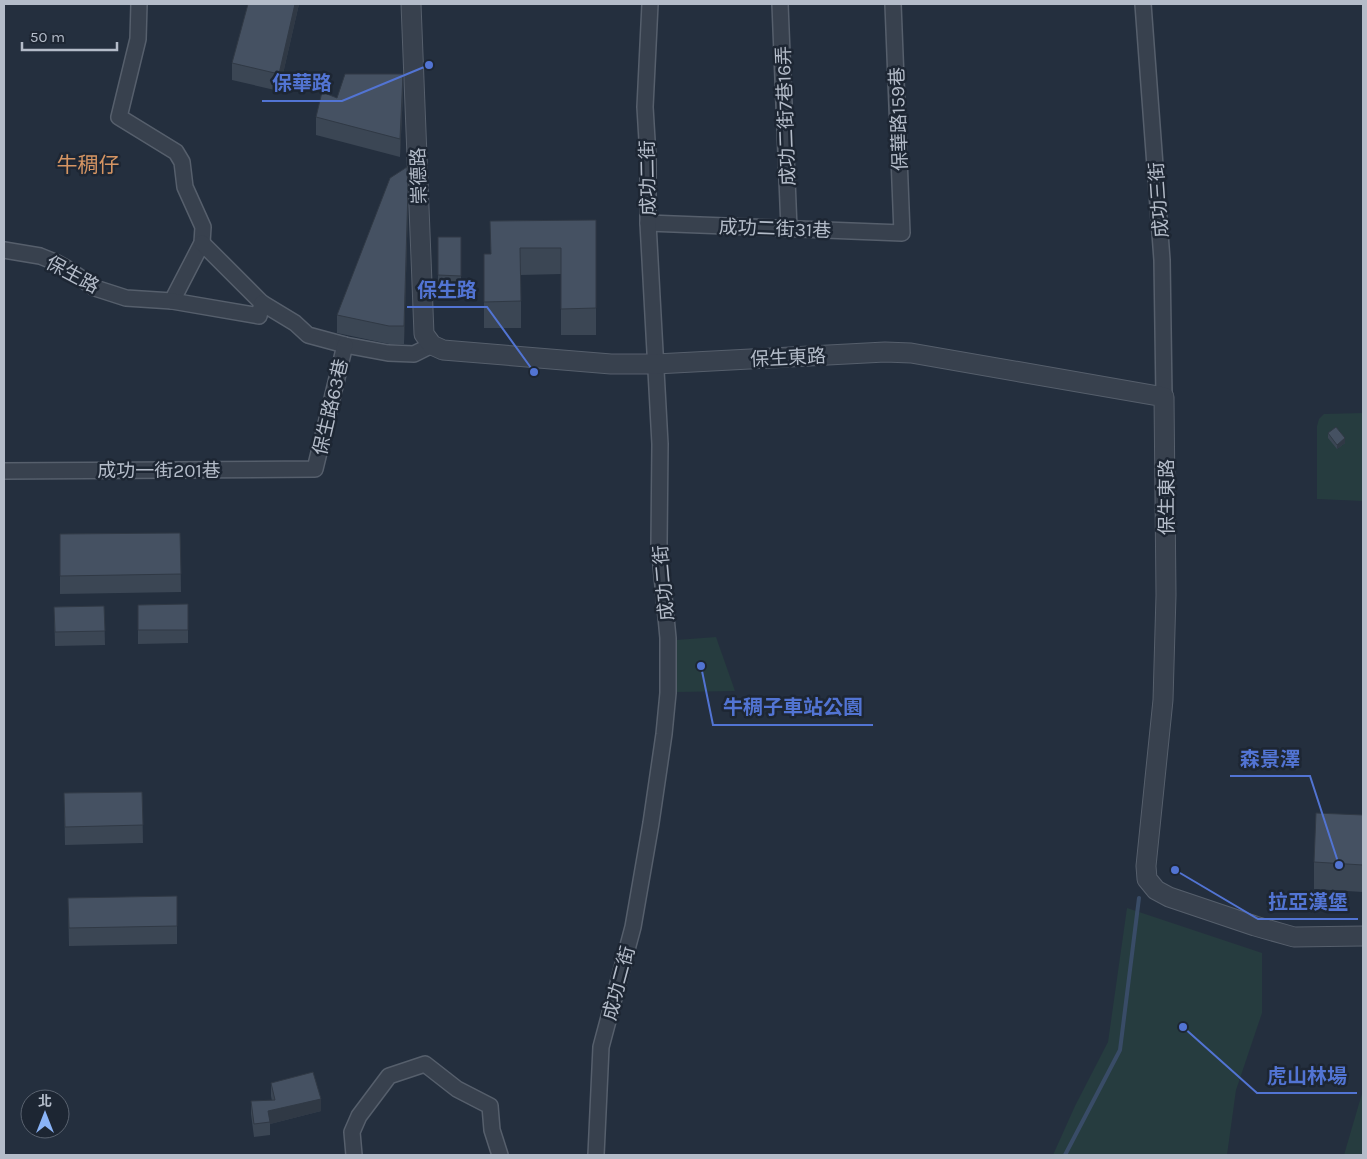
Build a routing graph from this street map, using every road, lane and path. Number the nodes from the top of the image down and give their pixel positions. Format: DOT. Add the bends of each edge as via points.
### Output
graph roads {
  1 [pos="139,4"];
  2 [pos="411,4"];
  3 [pos="650,4"];
  4 [pos="780,4"];
  5 [pos="894,4"];
  6 [pos="1143,4"];
  7 [pos="648,223"];
  8 [pos="789,229"];
  9 [pos="902,234"];
  10 [pos="202,243"];
  11 [pos="4,250"];
  12 [pos="172,301"];
  13 [pos="262,303"];
  14 [pos="345,345"];
  15 [pos="432,345"];
  16 [pos="656,364"];
  17 [pos="1164,398"];
  18 [pos="315,469"];
  19 [pos="4,470"];
  20 [pos="1363,936"];
  21 [pos="354,1155"];
  22 [pos="500,1155"];
  23 [pos="596,1155"];
  1 -- 10 [label="street" via="138,39 120,117 176,152 182,162 185,187 203,227"];
  2 -- 15 [label="street, 崇德路" via="424,334"];
  3 -- 7 [label="street, 成功二街" via="645,107"];
  4 -- 8 [label="street, 成功二街7巷16弄"];
  5 -- 9 [label="street, 保華路159巷"];
  6 -- 17 [label="street, 成功三街" via="1162,260"];
  7 -- 8 [label="street, 成功二街31巷"];
  7 -- 16 [label="street, 成功二街"];
  8 -- 9 [label="street, 成功二街31巷"];
  10 -- 12 [label="street"];
  10 -- 13 [label="street"];
  11 -- 12 [label="street, 保生路" via="40,256 66,268 95,288 126,298"];
  12 -- 13 [label="street, 保生路" via="259,316"];
  13 -- 14 [label="street" via="308,335"];
  14 -- 15 [label="street" via="388,354 414,354"];
  14 -- 18 [label="street, 保生路63巷"];
  15 -- 16 [label="street" via="443,350 611,364"];
  16 -- 17 [label="street, 保生東路" via="911,353"];
  16 -- 23 [label="street, 成功二街" via="660,444 659,544 668,638 668,693 653,813 633,928 601,1047"];
  17 -- 20 [label="street, 保生東路" via="1166,595 1163,700 1147,879 1156,890 1169,897 1294,937"];
  18 -- 19 [label="street, 成功一街201巷"];
  21 -- 22 [label="street" via="352,1132 359,1116 389,1076 425,1064 457,1089 490,1106 492,1130"];
}
